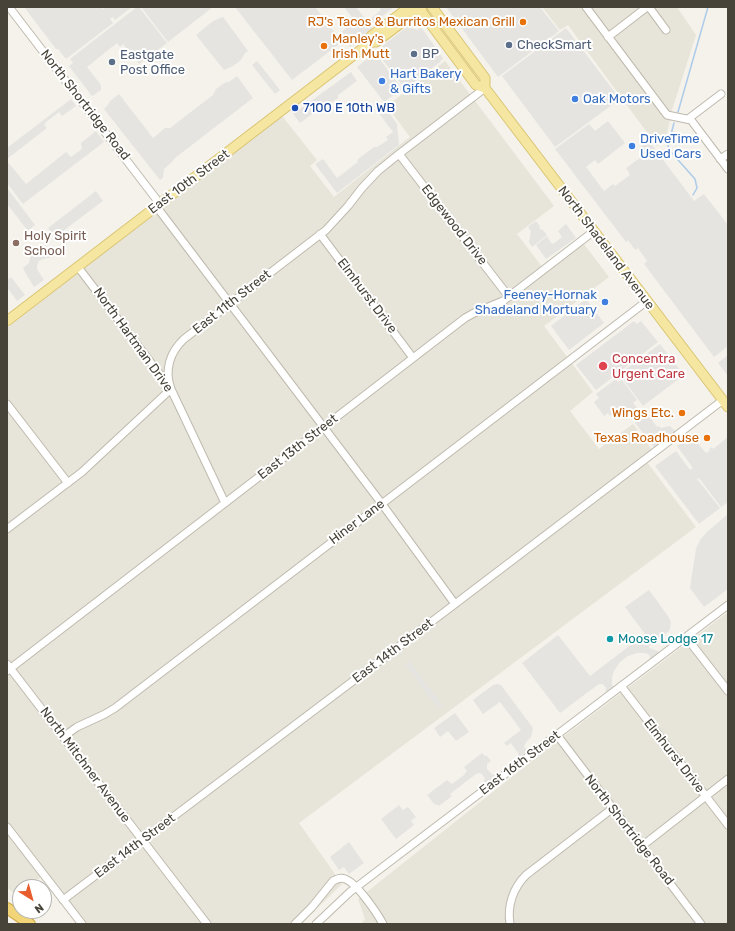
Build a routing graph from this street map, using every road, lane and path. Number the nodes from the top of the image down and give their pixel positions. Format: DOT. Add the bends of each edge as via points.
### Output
graph roads {
  1 [pos="9,7"];
  2 [pos="409,7"];
  3 [pos="432,7"];
  4 [pos="586,7"];
  5 [pos="648,7"];
  6 [pos="420,8"];
  7 [pos="666,30"];
  8 [pos="608,37"];
  9 [pos="371,42"];
  10 [pos="485,88"];
  11 [pos="721,94"];
  12 [pos="688,120"];
  13 [pos="399,154"];
  14 [pos="728,154"];
  15 [pos="720,159"];
  16 [pos="728,169"];
  17 [pos="158,205"];
  18 [pos="594,231"];
  19 [pos="320,234"];
  20 [pos="78,267"];
  21 [pos="509,297"];
  22 [pos="647,301"];
  23 [pos="230,304"];
  24 [pos="7,321"];
  25 [pos="413,358"];
  26 [pos="171,389"];
  27 [pos="7,404"];
  28 [pos="725,404"];
  29 [pos="324,427"];
  30 [pos="68,483"];
  31 [pos="226,503"];
  32 [pos="382,504"];
  33 [pos="7,529"];
  34 [pos="456,604"];
  35 [pos="728,605"];
  36 [pos="686,637"];
  37 [pos="8,668"];
  38 [pos="621,686"];
  39 [pos="728,691"];
  40 [pos="556,735"];
  41 [pos="63,737"];
  42 [pos="728,779"];
  43 [pos="706,796"];
  44 [pos="612,808"];
  45 [pos="728,825"];
  46 [pos="7,828"];
  47 [pos="142,840"];
  48 [pos="642,846"];
  49 [pos="356,888"];
  50 [pos="63,900"];
  51 [pos="7,908"];
  52 [pos="30,924"];
  53 [pos="82,924"];
  54 [pos="207,924"];
  55 [pos="295,924"];
  56 [pos="316,924"];
  57 [pos="383,924"];
  58 [pos="510,924"];
  59 [pos="702,924"];
  1 -- 17 [label="street, North Shortridge Road"];
  2 -- 9 [label="main road, East 10th Street" via="371,36"];
  3 -- 10 [label="main road, North Shadeland Avenue" via="485,78"];
  4 -- 8 [label="street"];
  5 -- 7 [label="street"];
  5 -- 8 [label="street"];
  6 -- 9 [label="main road, East 10th Street" via="376,42"];
  6 -- 10 [label="main road, North Shadeland Avenue" via="476,85"];
  8 -- 12 [label="street" via="667,115"];
  9 -- 17 [label="main road, East 10th Street"];
  10 -- 13 [label="street, East 11th Street"];
  10 -- 18 [label="main road, North Shadeland Avenue"];
  11 -- 12 [label="street"];
  12 -- 15 [label="street" via="691,120"];
  13 -- 19 [label="street, East 11th Street" via="378,171 338,218"];
  13 -- 21 [label="street, Edgewood Drive"];
  14 -- 15 [label="street"];
  15 -- 16 [label="street"];
  17 -- 20 [label="main road, East 10th Street"];
  17 -- 23 [label="street, North Shortridge Road"];
  18 -- 21 [label="street, East 13th Street"];
  18 -- 22 [label="main road, North Shadeland Avenue"];
  19 -- 23 [label="street, East 11th Street"];
  19 -- 25 [label="street, Elmhurst Drive"];
  20 -- 24 [label="main road, East 10th Street"];
  20 -- 26 [label="street, North Hartman Drive"];
  21 -- 25 [label="street, East 13th Street" via="465,318"];
  22 -- 28 [label="main road, North Shadeland Avenue"];
  22 -- 32 [label="street, Hiner Lane"];
  23 -- 26 [label="street, East 11th Street" via="176,347 169,364"];
  23 -- 29 [label="street, North Shortridge Road"];
  25 -- 29 [label="street, East 13th Street"];
  26 -- 30 [label="street"];
  26 -- 31 [label="street, North Hartman Drive"];
  27 -- 30 [label="street"];
  28 -- 34 [label="street, East 14th Street"];
  29 -- 31 [label="street, East 13th Street"];
  29 -- 32 [label="street, North Shortridge Road"];
  30 -- 33 [label="street"];
  31 -- 37 [label="street, East 13th Street"];
  32 -- 34 [label="street, North Shortridge Road"];
  32 -- 41 [label="street, Hiner Lane" via="115,708 76,727"];
  34 -- 47 [label="street, East 14th Street"];
  35 -- 36 [label="street, East 16th Street"];
  36 -- 38 [label="street, East 16th Street"];
  36 -- 39 [label="street"];
  37 -- 41 [label="street, North Mitchner Avenue"];
  38 -- 40 [label="street, East 16th Street"];
  38 -- 43 [label="street, Elmhurst Drive"];
  40 -- 44 [label="street, North Shortridge Road"];
  40 -- 49 [label="street, East 16th Street"];
  41 -- 47 [label="street, North Mitchner Avenue"];
  42 -- 43 [label="street"];
  43 -- 45 [label="street, Elmhurst Drive"];
  43 -- 48 [label="street"];
  44 -- 48 [label="street, North Shortridge Road"];
  44 -- 58 [label="street" via="524,877 510,904"];
  46 -- 50 [label="street"];
  47 -- 50 [label="street, East 14th Street"];
  47 -- 54 [label="street, North Mitchner Avenue"];
  48 -- 59 [label="street, North Shortridge Road"];
  49 -- 55 [label="street" via="344,878 333,881"];
  49 -- 56 [label="street, East 16th Street"];
  49 -- 57 [label="street"];
  50 -- 53 [label="street"];
  51 -- 52 [label="highway"];
}
